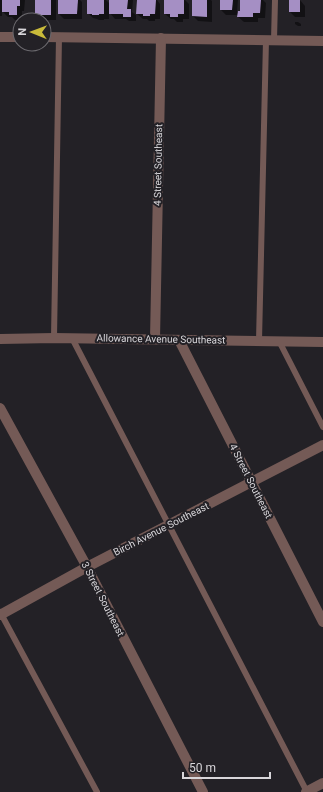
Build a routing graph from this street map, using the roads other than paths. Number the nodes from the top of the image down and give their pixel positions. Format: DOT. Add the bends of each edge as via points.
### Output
graph roads {
  1 [pos="274,0"];
  2 [pos="12,37"];
  3 [pos="52,37"];
  4 [pos="59,37"];
  5 [pos="0,38"];
  6 [pos="161,38"];
  7 [pos="270,40"];
  8 [pos="323,41"];
  9 [pos="0,338"];
  10 [pos="54,338"];
  11 [pos="72,338"];
  12 [pos="155,339"];
  13 [pos="179,340"];
  14 [pos="259,341"];
  15 [pos="279,341"];
  16 [pos="323,342"];
  17 [pos="0,408"];
  18 [pos="323,427"];
  19 [pos="323,445"];
  20 [pos="251,482"];
  21 [pos="169,525"];
  22 [pos="87,567"];
  23 [pos="0,614"];
  24 [pos="323,622"];
  25 [pos="323,783"];
  26 [pos="97,792"];
  27 [pos="203,792"];
  28 [pos="307,792"];
  1 -- 7 [label="lane"];
  2 -- 5 [label="street"];
  3 -- 4 [label="street"];
  4 -- 6 [label="street"];
  4 -- 10 [label="lane"];
  6 -- 7 [label="street"];
  6 -- 12 [label="street, 4 Street Southeast"];
  7 -- 8 [label="street"];
  7 -- 14 [label="lane"];
  9 -- 10 [label="street, Allowance Avenue Southeast"];
  10 -- 11 [label="street, Allowance Avenue Southeast"];
  11 -- 12 [label="street, Allowance Avenue Southeast"];
  11 -- 21 [label="lane"];
  12 -- 13 [label="street, Allowance Avenue Southeast"];
  13 -- 14 [label="street, Allowance Avenue Southeast"];
  13 -- 20 [label="street, 4 Street Southeast"];
  14 -- 15 [label="street, Allowance Avenue Southeast"];
  15 -- 16 [label="street, Allowance Avenue Southeast"];
  15 -- 18 [label="lane"];
  17 -- 22 [label="street, 3 Street Southeast"];
  19 -- 20 [label="street, Birch Avenue Southeast"];
  20 -- 21 [label="street, Birch Avenue Southeast"];
  20 -- 24 [label="street, 4 Street Southeast"];
  21 -- 22 [label="street, Birch Avenue Southeast"];
  21 -- 28 [label="lane"];
  22 -- 23 [label="street, Birch Avenue Southeast"];
  22 -- 27 [label="street, 3 Street Southeast"];
  23 -- 26 [label="lane"];
  25 -- 28 [label="street"];
}
